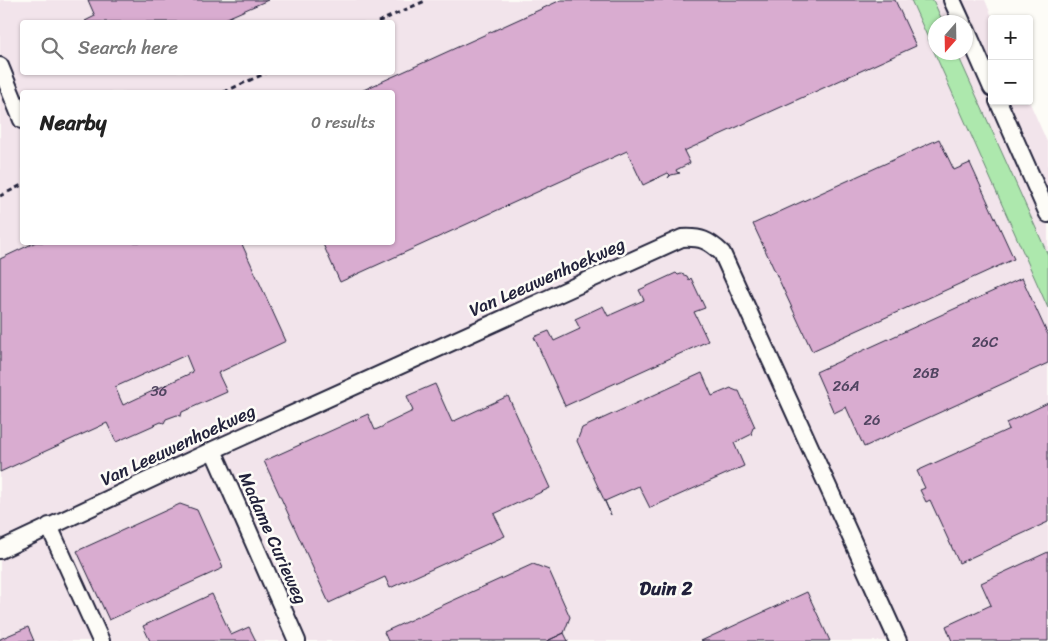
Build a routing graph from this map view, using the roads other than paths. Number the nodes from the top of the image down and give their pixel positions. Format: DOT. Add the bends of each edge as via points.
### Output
graph roads {
  1 [pos="952,0"];
  2 [pos="959,15"];
  3 [pos="973,45"];
  4 [pos="0,66"];
  5 [pos="988,79"];
  6 [pos="1000,105"];
  7 [pos="20,115"];
  8 [pos="1048,214"];
  9 [pos="213,450"];
  10 [pos="50,526"];
  11 [pos="0,550"];
  12 [pos="101,641"];
  13 [pos="297,641"];
  14 [pos="898,641"];
  1 -- 2 [label="street"];
  3 -- 5 [label="street"];
  4 -- 7 [label="street"];
  6 -- 8 [label="street"];
  9 -- 10 [label="street, Van Leeuwenhoekweg"];
  9 -- 13 [label="street, Madame Curieweg"];
  9 -- 14 [label="street, Van Leeuwenhoekweg" via="682,238 697,238 711,243 722,253"];
  10 -- 11 [label="street, Van Leeuwenhoekweg"];
  10 -- 12 [label="street"];
}
